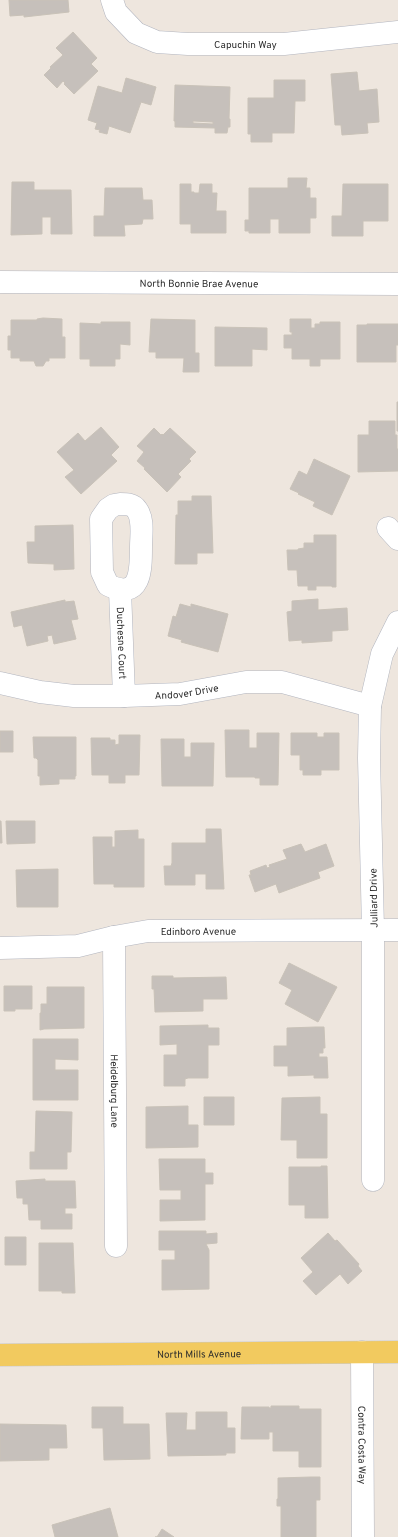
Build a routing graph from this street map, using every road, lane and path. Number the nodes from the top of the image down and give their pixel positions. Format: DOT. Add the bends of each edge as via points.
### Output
graph roads {
  1 [pos="112,0"];
  2 [pos="398,32"];
  3 [pos="0,282"];
  4 [pos="398,284"];
  5 [pos="120,590"];
  6 [pos="398,622"];
  7 [pos="0,684"];
  8 [pos="124,696"];
  9 [pos="370,706"];
  10 [pos="373,929"];
  11 [pos="398,930"];
  12 [pos="114,936"];
  13 [pos="0,948"];
  14 [pos="372,1180"];
  15 [pos="116,1246"];
  16 [pos="362,1352"];
  17 [pos="398,1352"];
  18 [pos="0,1355"];
  19 [pos="363,1537"];
  1 -- 2 [label="street, Capuchin Way" via="116,12 136,33 157,42 284,44"];
  3 -- 4 [label="street, North Bonnie Brae Avenue"];
  5 -- 8 [label="street, Duchesne Court"];
  6 -- 9 [label="street, Julliard Drive" via="382,654"];
  7 -- 8 [label="street, Andover Drive" via="74,696"];
  8 -- 9 [label="street, Andover Drive" via="180,694 246,682 282,682"];
  9 -- 10 [label="street, Julliard Drive"];
  10 -- 11 [label="street, Edinboro Avenue"];
  10 -- 12 [label="street, Edinboro Avenue" via="148,931"];
  10 -- 14 [label="street, Julliard Drive"];
  12 -- 13 [label="street, Edinboro Avenue" via="78,946"];
  12 -- 15 [label="street, Heidelburg Lane"];
  16 -- 17 [label="main road, North Mills Avenue"];
  16 -- 18 [label="main road, North Mills Avenue"];
  16 -- 19 [label="street, Contra Costa Way"];
}
